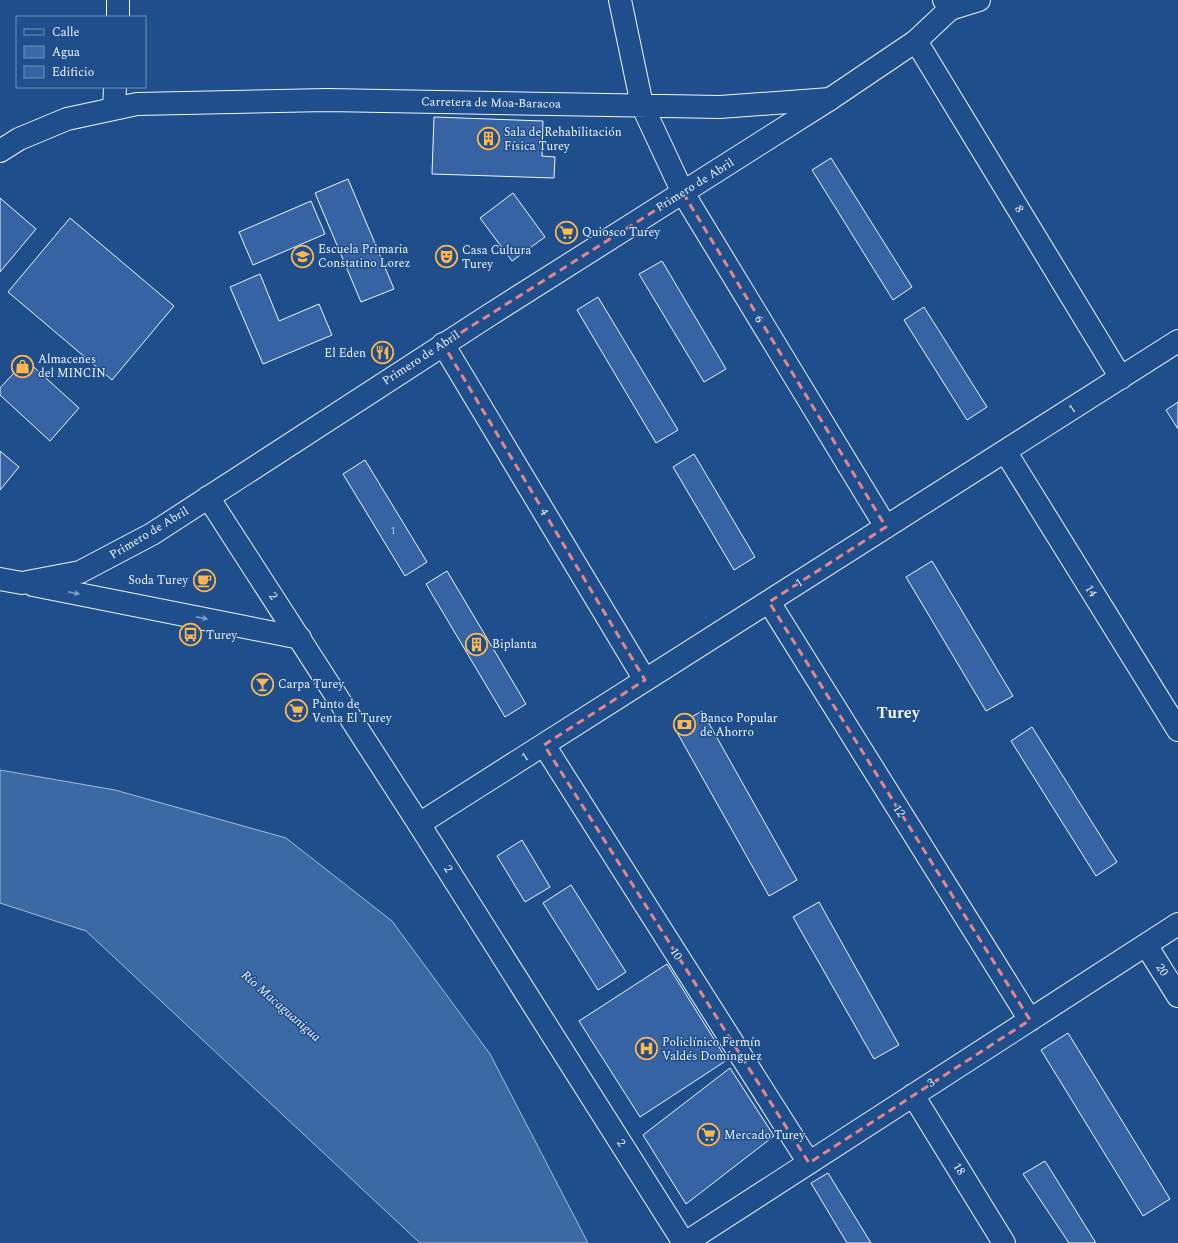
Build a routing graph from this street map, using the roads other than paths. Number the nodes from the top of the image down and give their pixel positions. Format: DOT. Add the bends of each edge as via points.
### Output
graph roads {
  1 [pos="118,0"];
  2 [pos="620,0"];
  3 [pos="979,0"];
  4 [pos="949,3"];
  5 [pos="118,16"];
  6 [pos="916,41"];
  7 [pos="115,88"];
  8 [pos="830,99"];
  9 [pos="642,106"];
  10 [pos="114,109"];
  11 [pos="0,151"];
  12 [pos="683,193"];
  13 [pos="1178,341"];
  14 [pos="443,344"];
  15 [pos="1121,378"];
  16 [pos="1005,452"];
  17 [pos="208,497"];
  18 [pos="886,527"];
  19 [pos="0,579"];
  20 [pos="22,583"];
  21 [pos="769,602"];
  22 [pos="300,638"];
  23 [pos="645,680"];
  24 [pos="1178,730"];
  25 [pos="544,745"];
  26 [pos="419,824"];
  27 [pos="1178,924"];
  28 [pos="1146,945"];
  29 [pos="1178,996"];
  30 [pos="1030,1020"];
  31 [pos="913,1095"];
  32 [pos="809,1163"];
  33 [pos="685,1243"];
  34 [pos="1004,1243"];
  1 -- 5 [label="street"];
  2 -- 9 [label="street, 6"];
  3 -- 4 [label="street"];
  4 -- 6 [label="street, Carretera de Moa-Baracoa"];
  6 -- 8 [label="street, Carretera de Moa-Baracoa"];
  6 -- 15 [label="street, 8"];
  7 -- 10 [label="street"];
  8 -- 9 [label="street, Carretera de Moa-Baracoa" via="720,107"];
  8 -- 12 [label="street, Primero de Abril"];
  9 -- 10 [label="street, Carretera de Moa-Baracoa" via="327,100 137,104"];
  9 -- 12 [label="street, 6"];
  10 -- 11 [label="street, Carretera de Moa-Baracoa" via="67,119 19,139"];
  12 -- 14 [label="street, Primero de Abril"];
  12 -- 18 [label="street, 6"];
  13 -- 15 [label="street, 1"];
  14 -- 17 [label="street, Primero de Abril"];
  14 -- 23 [label="street, 4"];
  15 -- 16 [label="street, 1"];
  16 -- 18 [label="street, 1"];
  16 -- 24 [label="street, 14"];
  17 -- 20 [label="street, Primero de Abril" via="152,534 80,572"];
  17 -- 22 [label="street, 2"];
  18 -- 21 [label="street, 1"];
  19 -- 20 [label="street, Primero de Abril"];
  20 -- 22 [label="street, one-way"];
  21 -- 23 [label="street, 1"];
  21 -- 30 [label="street, 12"];
  22 -- 26 [label="street, 2"];
  23 -- 25 [label="street, 1"];
  25 -- 26 [label="street, 1"];
  25 -- 32 [label="street, 10"];
  26 -- 33 [label="street, 2"];
  27 -- 28 [label="street, 3"];
  28 -- 29 [label="street, 20"];
  28 -- 30 [label="street, 3"];
  30 -- 31 [label="street, 3"];
  31 -- 32 [label="street, 3"];
  31 -- 34 [label="street, 18"];
  32 -- 33 [label="street, 3"];
}
